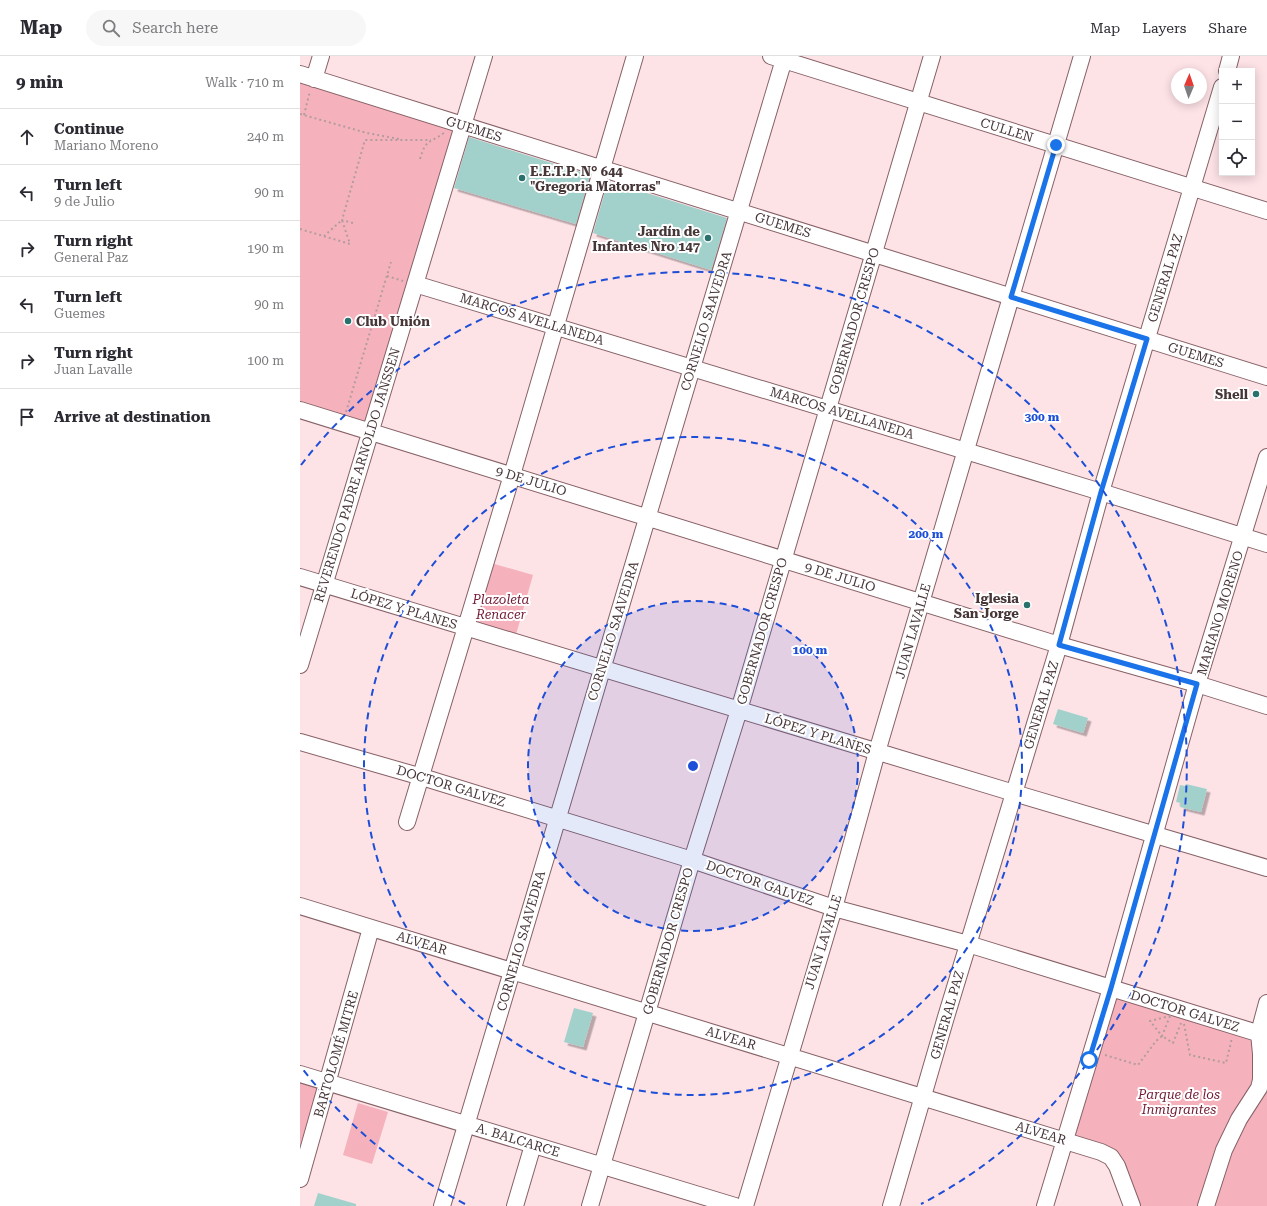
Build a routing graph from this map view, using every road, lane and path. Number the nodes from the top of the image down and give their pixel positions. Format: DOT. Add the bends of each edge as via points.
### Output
graph roads {
  1 [pos="321,56"];
  2 [pos="484,56"];
  3 [pos="636,56"];
  4 [pos="932,56"];
  5 [pos="1082,56"];
  6 [pos="1231,56"];
  7 [pos="780,57"];
  8 [pos="1228,68"];
  9 [pos="307,76"];
  10 [pos="1219,97"];
  11 [pos="918,102"];
  12 [pos="300,114"];
  13 [pos="304,114"];
  14 [pos="456,128"];
  15 [pos="404,140"];
  16 [pos="431,140"];
  17 [pos="1056,145"];
  18 [pos="420,159"];
  19 [pos="603,169"];
  20 [pos="1192,188"];
  21 [pos="1267,211"];
  22 [pos="739,212"];
  23 [pos="342,220"];
  24 [pos="354,223"];
  25 [pos="300,229"];
  26 [pos="324,236"];
  27 [pos="874,254"];
  28 [pos="391,262"];
  29 [pos="387,276"];
  30 [pos="410,282"];
  31 [pos="1011,297"];
  32 [pos="556,326"];
  33 [pos="1147,339"];
  34 [pos="692,368"];
  35 [pos="1267,376"];
  36 [pos="828,409"];
  37 [pos="300,410"];
  38 [pos="346,413"];
  39 [pos="371,432"];
  40 [pos="966,451"];
  41 [pos="1267,457"];
  42 [pos="512,475"];
  43 [pos="1101,492"];
  44 [pos="647,518"];
  45 [pos="1243,537"];
  46 [pos="1267,544"];
  47 [pos="783,560"];
  48 [pos="300,577"];
  49 [pos="324,584"];
  50 [pos="921,603"];
  51 [pos="466,628"];
  52 [pos="1059,645"];
  53 [pos="300,665"];
  54 [pos="602,669"];
  55 [pos="1197,684"];
  56 [pos="1267,706"];
  57 [pos="739,710"];
  58 [pos="300,742"];
  59 [pos="878,752"];
  60 [pos="422,776"];
  61 [pos="1014,793"];
  62 [pos="557,818"];
  63 [pos="407,822"];
  64 [pos="1154,835"];
  65 [pos="692,860"];
  66 [pos="1267,868"];
  67 [pos="300,906"];
  68 [pos="834,908"];
  69 [pos="371,928"];
  70 [pos="968,944"];
  71 [pos="512,971"];
  72 [pos="1111,988"];
  73 [pos="1267,1003"];
  74 [pos="647,1012"];
  75 [pos="1263,1034"];
  76 [pos="1233,1035"];
  77 [pos="1162,1036"];
  78 [pos="1092,1052"];
  79 [pos="790,1056"];
  80 [pos="300,1074"];
  81 [pos="328,1083"];
  82 [pos="924,1098"];
  83 [pos="466,1124"];
  84 [pos="1065,1141"];
  85 [pos="533,1145"];
  86 [pos="602,1166"];
  87 [pos="300,1179"];
  88 [pos="442,1206"];
  89 [pos="515,1206"];
  90 [pos="590,1206"];
  91 [pos="735,1206"];
  92 [pos="745,1206"];
  93 [pos="891,1206"];
  94 [pos="1045,1206"];
  95 [pos="1132,1206"];
  96 [pos="1206,1206"];
  1 -- 9 [label="street"];
  2 -- 14 [label="street, REVERENDO PADRE ARNOLDO JANSSEN"];
  3 -- 19 [label="street"];
  4 -- 11 [label="street, GOBERNADOR CRESPO"];
  5 -- 17 [label="street, JUAN LAVALLE"];
  6 -- 8 [label="street"];
  7 -- 11 [label="street, CULLEN"];
  7 -- 22 [label="street, CORNELIO SAAVEDRA"];
  9 -- 13 [label="path"];
  9 -- 14 [label="street, GUEMES"];
  10 -- 20 [label="street, GENERAL PAZ"];
  11 -- 17 [label="street, CULLEN"];
  11 -- 27 [label="street, GOBERNADOR CRESPO"];
  12 -- 13 [label="path"];
  13 -- 15 [label="path" via="367,133"];
  14 -- 16 [label="path"];
  14 -- 19 [label="street, GUEMES"];
  14 -- 30 [label="street, REVERENDO PADRE ARNOLDO JANSSEN"];
  15 -- 16 [label="path"];
  15 -- 23 [label="path" via="365,140"];
  16 -- 18 [label="path" via="424,146"];
  17 -- 20 [label="street, CULLEN"];
  17 -- 31 [label="street, JUAN LAVALLE"];
  19 -- 22 [label="street, GUEMES"];
  19 -- 32 [label="street"];
  20 -- 21 [label="street, CULLEN"];
  20 -- 33 [label="street, GENERAL PAZ"];
  22 -- 27 [label="street, GUEMES"];
  22 -- 34 [label="street, CORNELIO SAAVEDRA"];
  23 -- 24 [label="path"];
  23 -- 26 [label="path"];
  23 -- 26 [label="path" via="350,244"];
  25 -- 26 [label="path"];
  27 -- 31 [label="street, GUEMES"];
  27 -- 36 [label="street, GOBERNADOR CRESPO"];
  28 -- 29 [label="path"];
  29 -- 30 [label="path"];
  29 -- 38 [label="path"];
  30 -- 32 [label="street, MARCOS AVELLANEDA"];
  30 -- 39 [label="street, REVERENDO PADRE ARNOLDO JANSSEN"];
  31 -- 33 [label="street, GUEMES"];
  31 -- 40 [label="street, JUAN LAVALLE"];
  32 -- 34 [label="street, MARCOS AVELLANEDA"];
  32 -- 42 [label="street"];
  33 -- 35 [label="street, GUEMES"];
  33 -- 43 [label="street, GENERAL PAZ"];
  34 -- 36 [label="street, MARCOS AVELLANEDA"];
  34 -- 44 [label="street, CORNELIO SAAVEDRA"];
  36 -- 40 [label="street, MARCOS AVELLANEDA"];
  36 -- 47 [label="street, GOBERNADOR CRESPO"];
  37 -- 39 [label="street, 9 DE JULIO"];
  39 -- 42 [label="street, 9 DE JULIO"];
  39 -- 49 [label="street, REVERENDO PADRE ARNOLDO JANSSEN"];
  40 -- 43 [label="street, MARCOS AVELLANEDA"];
  40 -- 50 [label="street, JUAN LAVALLE"];
  41 -- 45 [label="street, MARIANO MORENO"];
  42 -- 44 [label="street, 9 DE JULIO"];
  42 -- 51 [label="street"];
  43 -- 45 [label="street, MARCOS AVELLANEDA"];
  43 -- 52 [label="street, GENERAL PAZ"];
  44 -- 47 [label="street, 9 DE JULIO"];
  44 -- 54 [label="street, CORNELIO SAAVEDRA"];
  45 -- 46 [label="street, MARCOS AVELLANEDA"];
  45 -- 55 [label="street, MARIANO MORENO"];
  47 -- 50 [label="street, 9 DE JULIO"];
  47 -- 57 [label="street, GOBERNADOR CRESPO"];
  48 -- 49 [label="street, LÓPEZ Y PLANES"];
  49 -- 51 [label="street, LÓPEZ Y PLANES"];
  49 -- 53 [label="street, REVERENDO PADRE ARNOLDO JANSSEN"];
  50 -- 52 [label="street, 9 DE JULIO"];
  50 -- 59 [label="street, JUAN LAVALLE"];
  51 -- 54 [label="street, LÓPEZ Y PLANES"];
  51 -- 60 [label="street"];
  52 -- 55 [label="street, 9 DE JULIO"];
  52 -- 61 [label="street, GENERAL PAZ"];
  54 -- 57 [label="street, LÓPEZ Y PLANES"];
  54 -- 62 [label="street, CORNELIO SAAVEDRA"];
  55 -- 56 [label="street, 9 DE JULIO"];
  55 -- 64 [label="street, MARIANO MORENO"];
  57 -- 59 [label="street, LÓPEZ Y PLANES"];
  57 -- 65 [label="street, GOBERNADOR CRESPO"];
  58 -- 60 [label="street, DOCTOR GALVEZ"];
  59 -- 61 [label="street, LÓPEZ Y PLANES"];
  59 -- 68 [label="street, JUAN LAVALLE"];
  60 -- 62 [label="street, DOCTOR GALVEZ"];
  60 -- 63 [label="street"];
  61 -- 64 [label="street, LÓPEZ Y PLANES"];
  61 -- 70 [label="street, GENERAL PAZ"];
  62 -- 65 [label="street, DOCTOR GALVEZ"];
  62 -- 71 [label="street, CORNELIO SAAVEDRA"];
  64 -- 66 [label="street, LÓPEZ Y PLANES"];
  64 -- 72 [label="street, MARIANO MORENO"];
  65 -- 68 [label="street, DOCTOR GALVEZ"];
  65 -- 74 [label="street, GOBERNADOR CRESPO"];
  67 -- 69 [label="street, ALVEAR"];
  68 -- 70 [label="street, DOCTOR GALVEZ"];
  68 -- 79 [label="street, JUAN LAVALLE"];
  69 -- 71 [label="street, ALVEAR"];
  69 -- 81 [label="street, BARTOLOMÉ MITRE"];
  70 -- 72 [label="street, DOCTOR GALVEZ"];
  70 -- 82 [label="street, GENERAL PAZ"];
  71 -- 74 [label="street, ALVEAR"];
  71 -- 83 [label="street, CORNELIO SAAVEDRA"];
  72 -- 75 [label="street, DOCTOR GALVEZ"];
  72 -- 78 [label="street, MARIANO MORENO"];
  73 -- 75 [label="street"];
  74 -- 79 [label="street, ALVEAR"];
  74 -- 86 [label="street, GOBERNADOR CRESPO"];
  75 -- 96 [label="street" via="1262,1080 1224,1150"];
  76 -- 77 [label="path" via="1226,1063 1190,1055 1183,1020 1173,1043"];
  77 -- 77 [label="path" via="1165,1029 1170,1016 1150,1021"];
  77 -- 78 [label="path" via="1138,1065"];
  78 -- 84 [label="street, MARIANO MORENO"];
  79 -- 82 [label="street, ALVEAR"];
  79 -- 92 [label="street, JUAN LAVALLE"];
  80 -- 81 [label="street, A. BALCARCE"];
  81 -- 83 [label="street, A. BALCARCE"];
  81 -- 87 [label="street, BARTOLOMÉ MITRE"];
  82 -- 84 [label="street, ALVEAR"];
  82 -- 93 [label="street, GENERAL PAZ"];
  83 -- 85 [label="street, A. BALCARCE"];
  83 -- 88 [label="street, CORNELIO SAAVEDRA"];
  84 -- 94 [label="street, MARIANO MORENO"];
  84 -- 95 [label="street, ALVEAR" via="1111,1157"];
  85 -- 86 [label="street, A. BALCARCE"];
  85 -- 89 [label="street"];
  86 -- 90 [label="street, GOBERNADOR CRESPO"];
  86 -- 91 [label="street, A. BALCARCE"];
}
